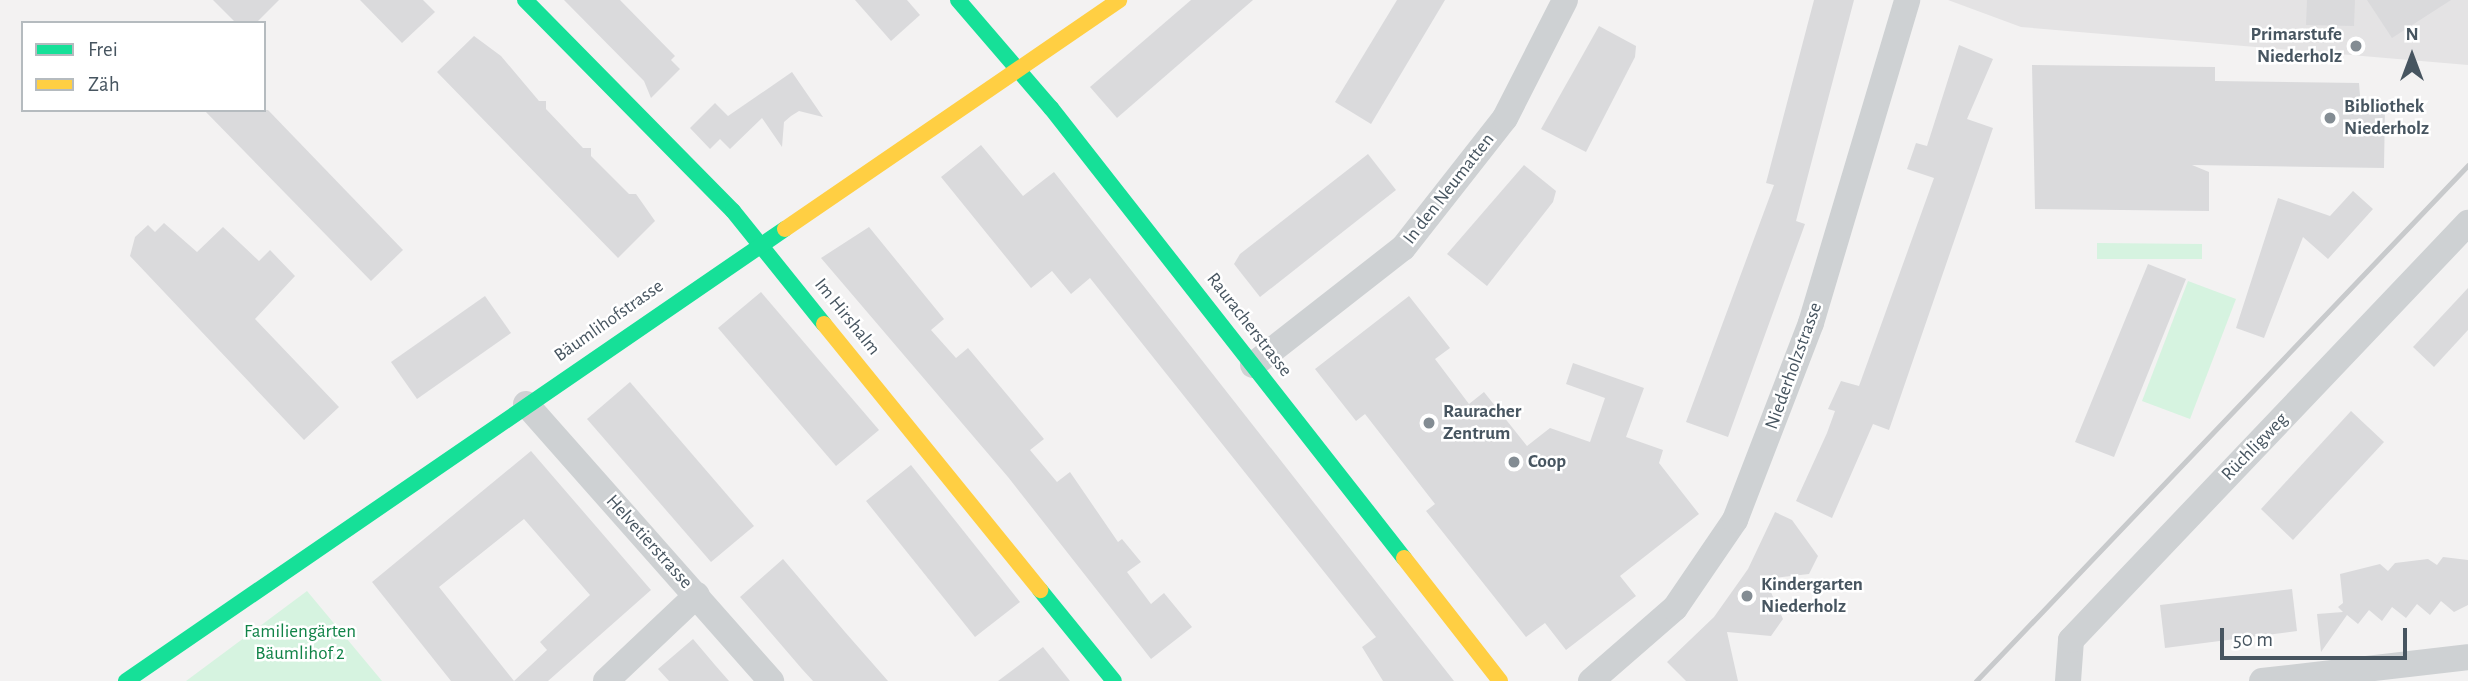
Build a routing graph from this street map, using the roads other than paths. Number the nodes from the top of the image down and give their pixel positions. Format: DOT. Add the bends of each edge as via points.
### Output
graph roads {
  1 [pos="525,0"];
  2 [pos="958,0"];
  3 [pos="1119,0"];
  4 [pos="1565,0"];
  5 [pos="1907,0"];
  6 [pos="1018,69"];
  7 [pos="2468,223"];
  8 [pos="760,242"];
  9 [pos="1253,365"];
  10 [pos="526,404"];
  11 [pos="697,595"];
  12 [pos="2468,657"];
  13 [pos="126,681"];
  14 [pos="606,681"];
  15 [pos="771,681"];
  16 [pos="1114,681"];
  17 [pos="1500,681"];
  18 [pos="1591,681"];
  19 [pos="2068,681"];
  20 [pos="2262,681"];
  1 -- 8 [label="street, Im Hirshalm"];
  2 -- 6 [label="street, Rauracherstrasse"];
  3 -- 6 [label="street, Bäumlihofstrasse"];
  4 -- 9 [label="street, In den Neumatten" via="1505,118 1403,248"];
  5 -- 18 [label="street, Niederholzstrasse" via="1811,323 1735,520 1675,608"];
  6 -- 8 [label="street, Bäumlihofstrasse"];
  6 -- 9 [label="street, Rauracherstrasse"];
  7 -- 19 [label="street, Rüchligweg" via="2071,640"];
  8 -- 10 [label="street, Bäumlihofstrasse"];
  8 -- 16 [label="street, Im Hirshalm"];
  9 -- 17 [label="street, Rauracherstrasse"];
  10 -- 11 [label="street, Helvetierstrasse"];
  10 -- 13 [label="street, Bäumlihofstrasse"];
  11 -- 14 [label="street"];
  11 -- 15 [label="street, Helvetierstrasse"];
  12 -- 20 [label="street"];
}
